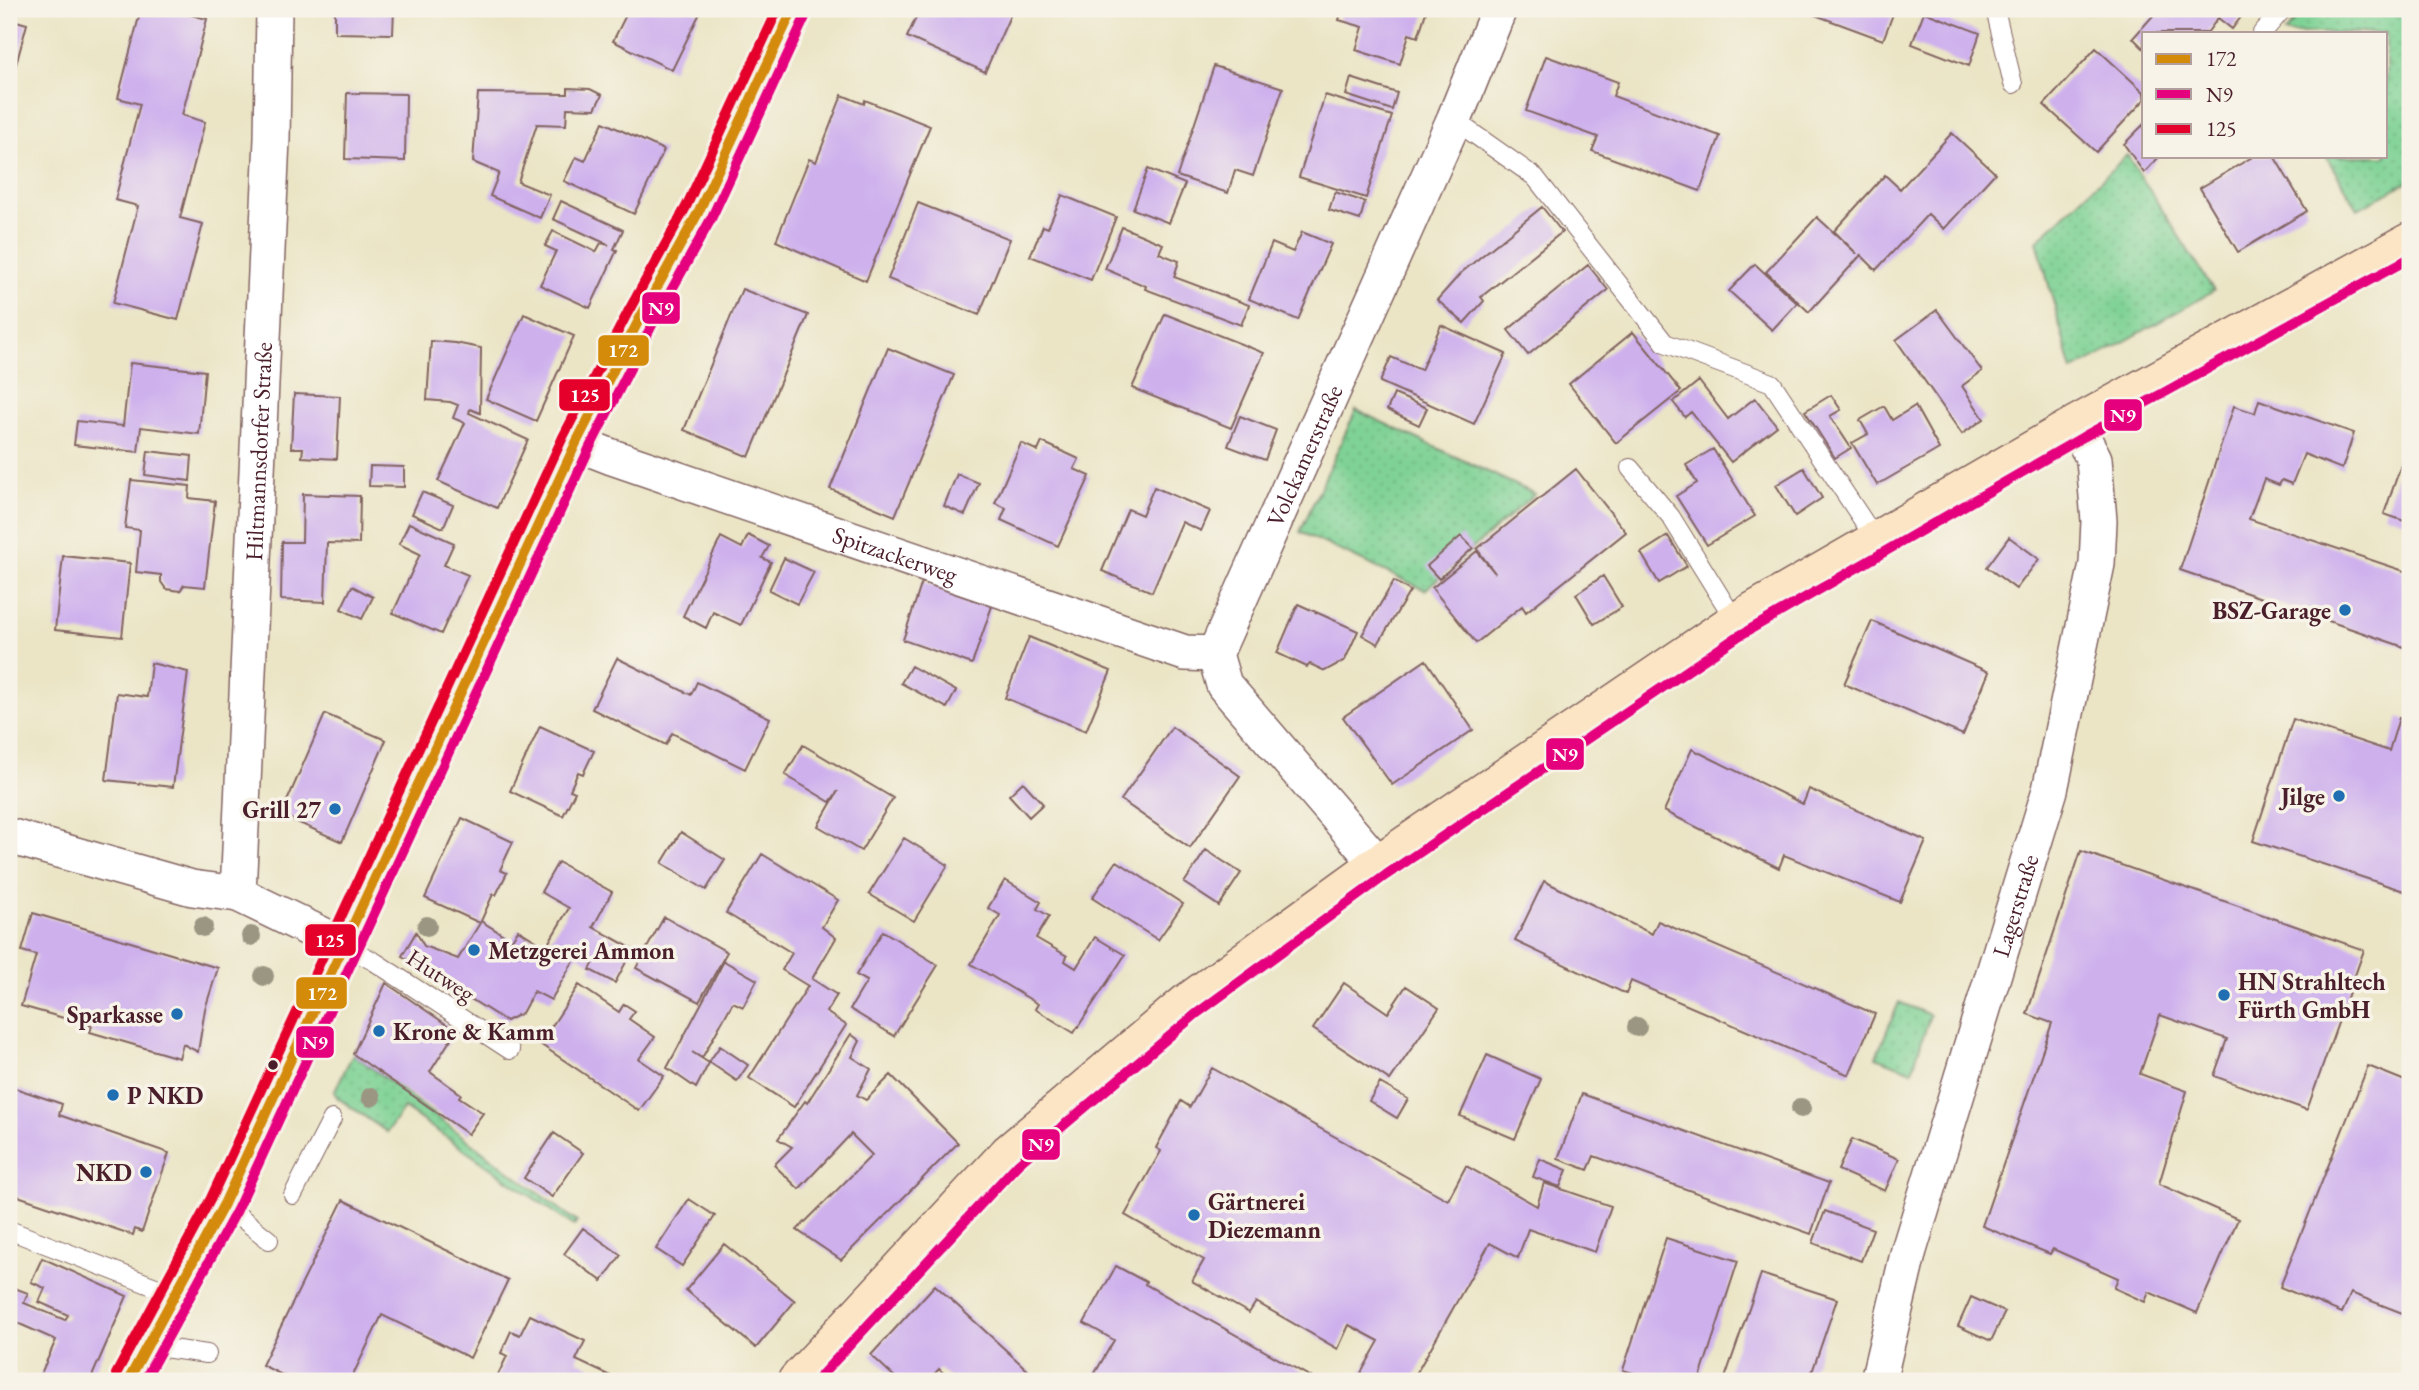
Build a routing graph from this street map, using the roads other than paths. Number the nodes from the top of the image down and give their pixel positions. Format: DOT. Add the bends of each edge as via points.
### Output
graph roads {
  1 [pos="274,9"];
  2 [pos="793,9"];
  3 [pos="1499,9"];
  4 [pos="1995,9"];
  5 [pos="2283,9"];
  6 [pos="2263,32"];
  7 [pos="2013,84"];
  8 [pos="1454,120"];
  9 [pos="2410,242"];
  10 [pos="2076,425"];
  11 [pos="576,443"];
  12 [pos="1630,468"];
  13 [pos="1876,540"];
  14 [pos="1736,622"];
  15 [pos="1215,654"];
  16 [pos="9,836"];
  17 [pos="1378,864"];
  18 [pos="238,894"];
  19 [pos="343,944"];
  20 [pos="510,1050"];
  21 [pos="331,1119"];
  22 [pos="293,1195"];
  23 [pos="224,1204"];
  24 [pos="9,1230"];
  25 [pos="269,1240"];
  26 [pos="176,1295"];
  27 [pos="149,1346"];
  28 [pos="207,1353"];
  29 [pos="128,1381"];
  30 [pos="797,1381"];
  31 [pos="1878,1381"];
  1 -- 18 [label="street, Hiltmannsdorfer Straße"];
  2 -- 11 [label="street" via="698,213"];
  3 -- 8 [label="street, Volckamerstraße"];
  4 -- 7 [label="lane"];
  5 -- 6 [label="lane"];
  8 -- 13 [label="lane" via="1535,177 1665,344 1772,383"];
  8 -- 15 [label="street, Volckamerstraße"];
  9 -- 10 [label="street"];
  10 -- 13 [label="street"];
  10 -- 31 [label="street, Lagerstraße" via="2094,460 2099,521 2094,578 2050,790 1909,1250"];
  11 -- 15 [label="street, Spitzackerweg" via="1185,653"];
  11 -- 19 [label="street"];
  12 -- 14 [label="lane" via="1671,517"];
  13 -- 14 [label="street"];
  14 -- 17 [label="street"];
  15 -- 17 [label="street" via="1224,685"];
  16 -- 18 [label="street" via="192,888"];
  17 -- 30 [label="street" via="1187,1003 1009,1153"];
  18 -- 19 [label="street"];
  19 -- 20 [label="lane, Hutweg"];
  19 -- 23 [label="street"];
  21 -- 22 [label="lane"];
  23 -- 25 [label="lane"];
  23 -- 26 [label="street"];
  24 -- 26 [label="lane"];
  26 -- 27 [label="street"];
  27 -- 28 [label="lane"];
  27 -- 29 [label="street"];
}
